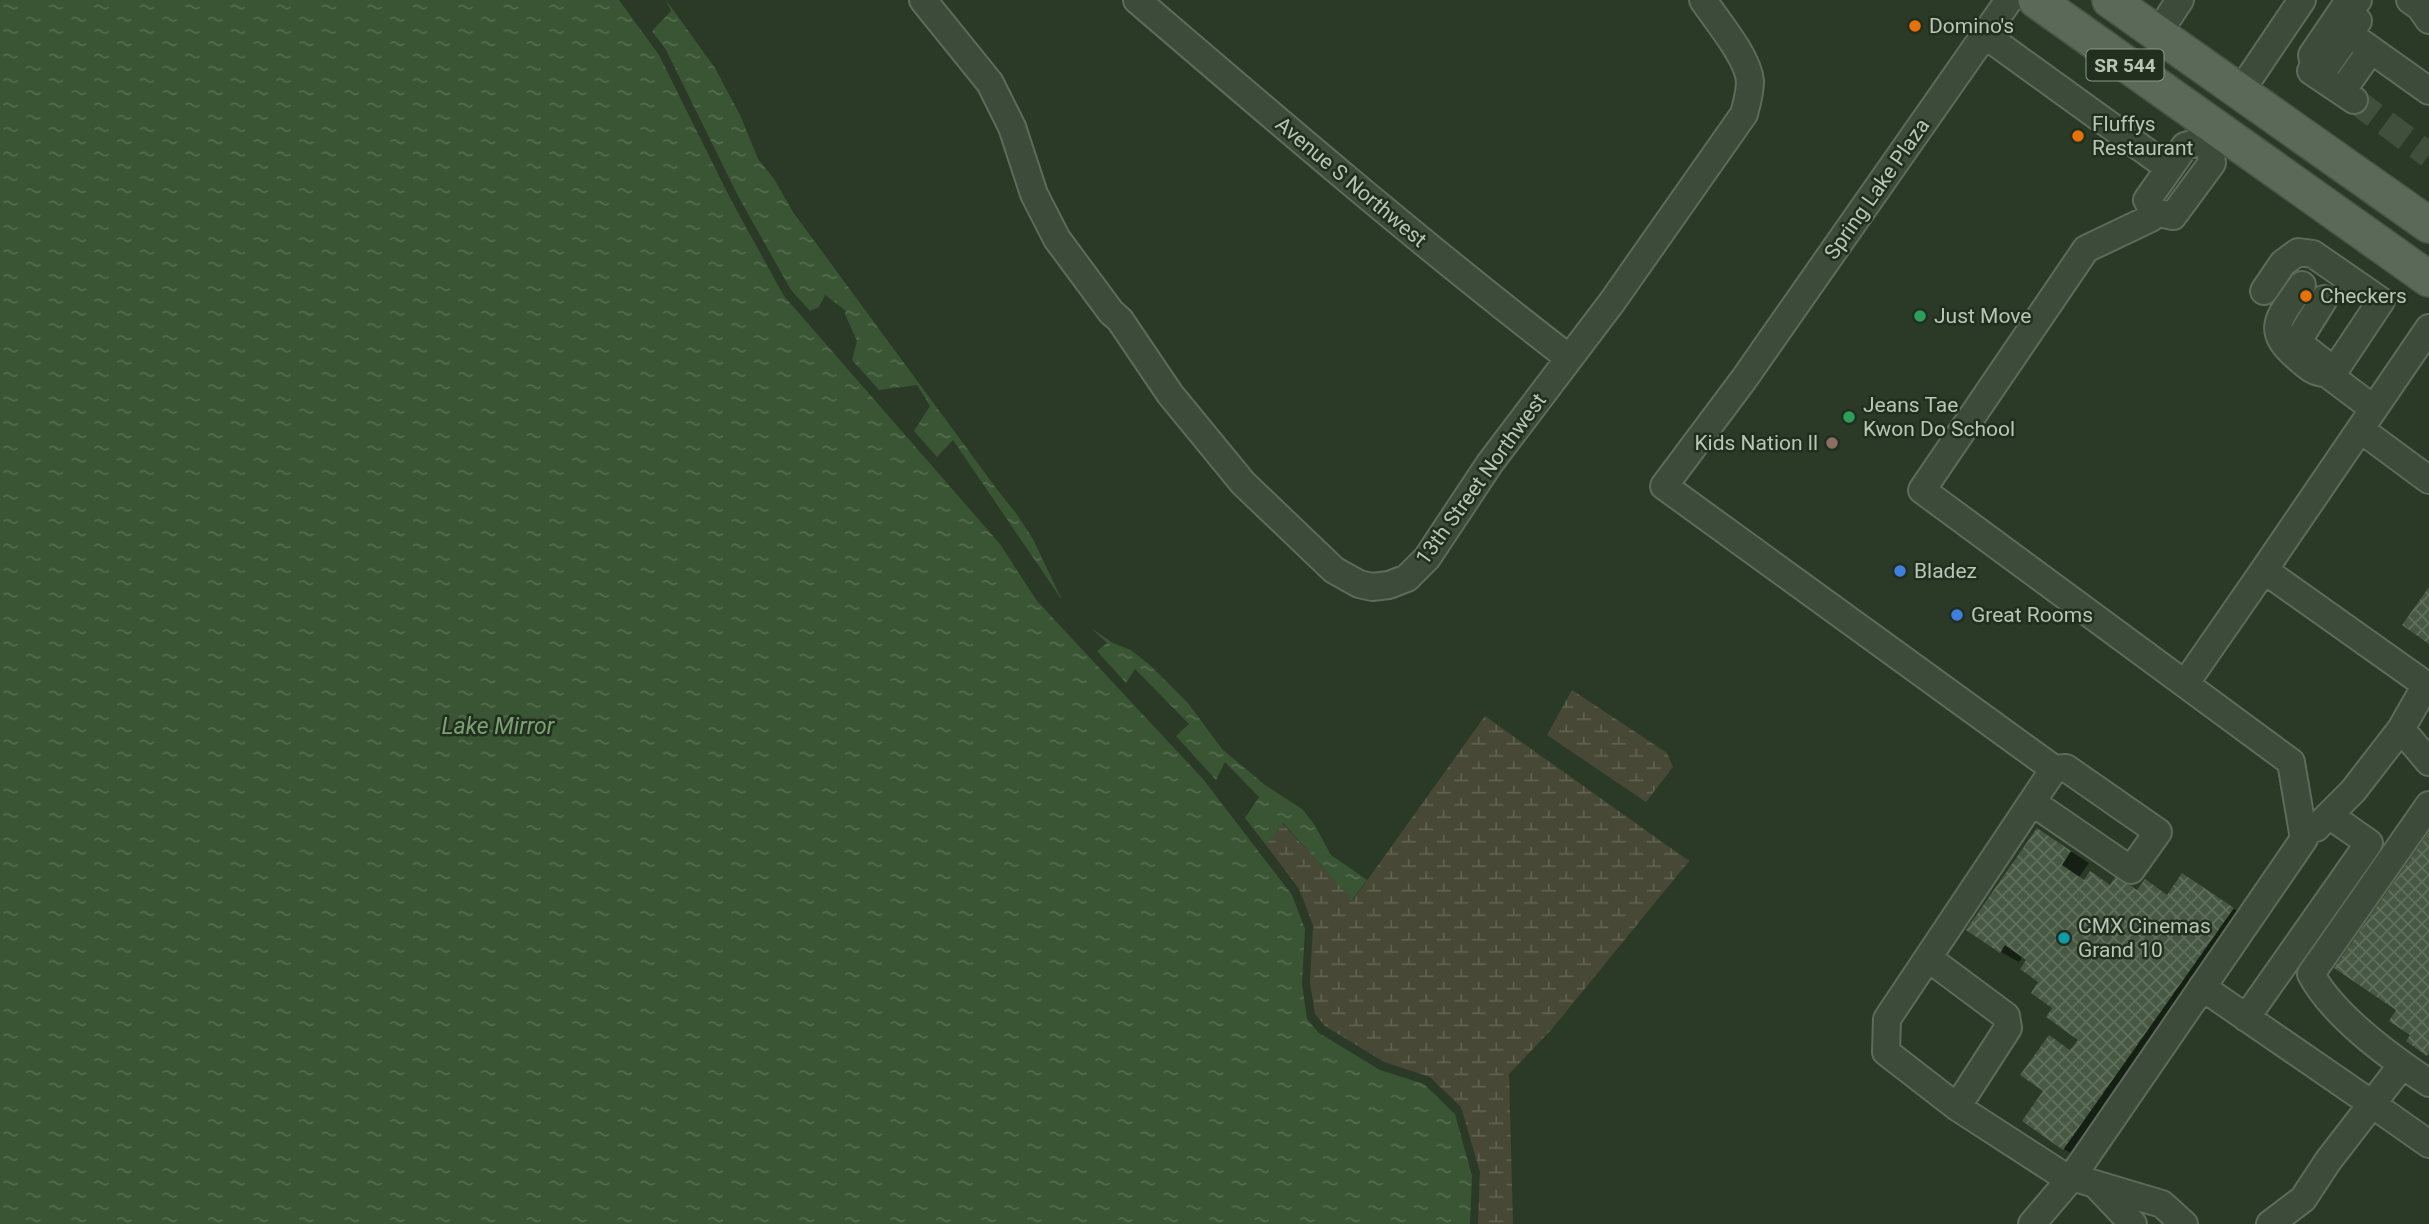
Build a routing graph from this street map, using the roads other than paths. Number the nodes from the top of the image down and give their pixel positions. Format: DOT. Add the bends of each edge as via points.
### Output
graph roads {
  1 [pos="923,0"];
  2 [pos="1138,0"];
  3 [pos="1703,0"];
  4 [pos="2010,0"];
  5 [pos="2036,0"];
  6 [pos="2110,0"];
  7 [pos="2180,0"];
  8 [pos="2302,0"];
  9 [pos="2361,0"];
  10 [pos="2410,0"];
  11 [pos="2429,20"];
  12 [pos="2158,33"];
  13 [pos="2350,34"];
  14 [pos="1985,35"];
  15 [pos="2371,50"];
  16 [pos="2314,66"];
  17 [pos="2429,91"];
  18 [pos="2240,92"];
  19 [pos="2212,134"];
  20 [pos="2169,168"];
  21 [pos="2154,212"];
  22 [pos="2429,225"];
  23 [pos="2429,279"];
  24 [pos="2321,281"];
  25 [pos="2264,291"];
  26 [pos="2429,328"];
  27 [pos="1569,358"];
  28 [pos="2328,375"];
  29 [pos="2367,419"];
  30 [pos="2429,480"];
  31 [pos="2264,570"];
  32 [pos="2185,684"];
  33 [pos="2401,729"];
  34 [pos="2429,762"];
  35 [pos="2054,769"];
  36 [pos="2032,802"];
  37 [pos="2429,805"];
  38 [pos="2329,815"];
  39 [pos="2304,839"];
  40 [pos="1928,958"];
  41 [pos="2202,988"];
  42 [pos="2246,1018"];
  43 [pos="2402,1065"];
  44 [pos="2429,1083"];
  45 [pos="2372,1104"];
  46 [pos="1957,1107"];
  47 [pos="2429,1144"];
  48 [pos="2083,1180"];
  49 [pos="2032,1224"];
  50 [pos="2133,1224"];
  51 [pos="2184,1224"];
  52 [pos="2270,1224"];
  1 -- 27 [label="street, 13th Street Northwest" via="990,83 1013,127 1034,194 1064,250 1230,468 1346,578 1378,587 1407,579"];
  2 -- 27 [label="street, Avenue S Northwest" via="1461,274"];
  3 -- 27 [label="street, 13th Street Northwest" via="1744,62 1750,79 1744,114"];
  4 -- 14 [label="street, Spring Lake Plaza"];
  5 -- 19 [label="main road, SR 544"];
  6 -- 12 [label="main road, SR 544"];
  7 -- 12 [label="street"];
  8 -- 18 [label="street"];
  9 -- 13 [label="street" via="2362,16"];
  9 -- 16 [label="street" via="2346,5 2312,55"];
  10 -- 11 [label="street"];
  12 -- 18 [label="main road, SR 544"];
  13 -- 15 [label="street"];
  13 -- 16 [label="street" via="2325,68"];
  14 -- 20 [label="street"];
  14 -- 35 [label="street, Spring Lake Plaza" via="1664,486"];
  15 -- 16 [label="street" via="2348,96 2311,71"];
  15 -- 17 [label="street"];
  18 -- 19 [label="main road"];
  18 -- 22 [label="main road, SR 544"];
  19 -- 20 [label="street" via="2185,145"];
  19 -- 21 [label="street" via="2212,163 2173,216"];
  19 -- 23 [label="main road, SR 544"];
  20 -- 21 [label="street" via="2147,200"];
  21 -- 32 [label="street" via="2151,218 2086,249 1922,490"];
  24 -- 25 [label="street" via="2313,254 2298,252 2283,262"];
  24 -- 28 [label="street" via="2278,321 2278,338 2316,373"];
  24 -- 28 [label="street" via="2381,301"];
  26 -- 29 [label="street"];
  28 -- 29 [label="street"];
  29 -- 30 [label="street"];
  29 -- 31 [label="street"];
  31 -- 32 [label="street"];
  31 -- 33 [label="street" via="2427,685"];
  32 -- 39 [label="street" via="2291,762"];
  33 -- 34 [label="street"];
  33 -- 38 [label="street"];
  35 -- 36 [label="street"];
  35 -- 36 [label="street" via="2066,768 2158,832 2131,870"];
  36 -- 40 [label="street"];
  37 -- 43 [label="street" via="2311,974 2320,992"];
  38 -- 39 [label="street"];
  38 -- 42 [label="street" via="2369,843"];
  39 -- 41 [label="street"];
  40 -- 46 [label="street" via="1886,1019 1886,1052"];
  40 -- 46 [label="street" via="2006,1016 2008,1028"];
  41 -- 42 [label="street"];
  41 -- 48 [label="street"];
  42 -- 45 [label="street"];
  43 -- 44 [label="street"];
  43 -- 45 [label="street"];
  45 -- 47 [label="street"];
  45 -- 52 [label="street" via="2304,1199"];
  46 -- 48 [label="street" via="2059,1173"];
  48 -- 49 [label="street"];
  48 -- 50 [label="street"];
  48 -- 51 [label="street" via="2162,1205"];
}
